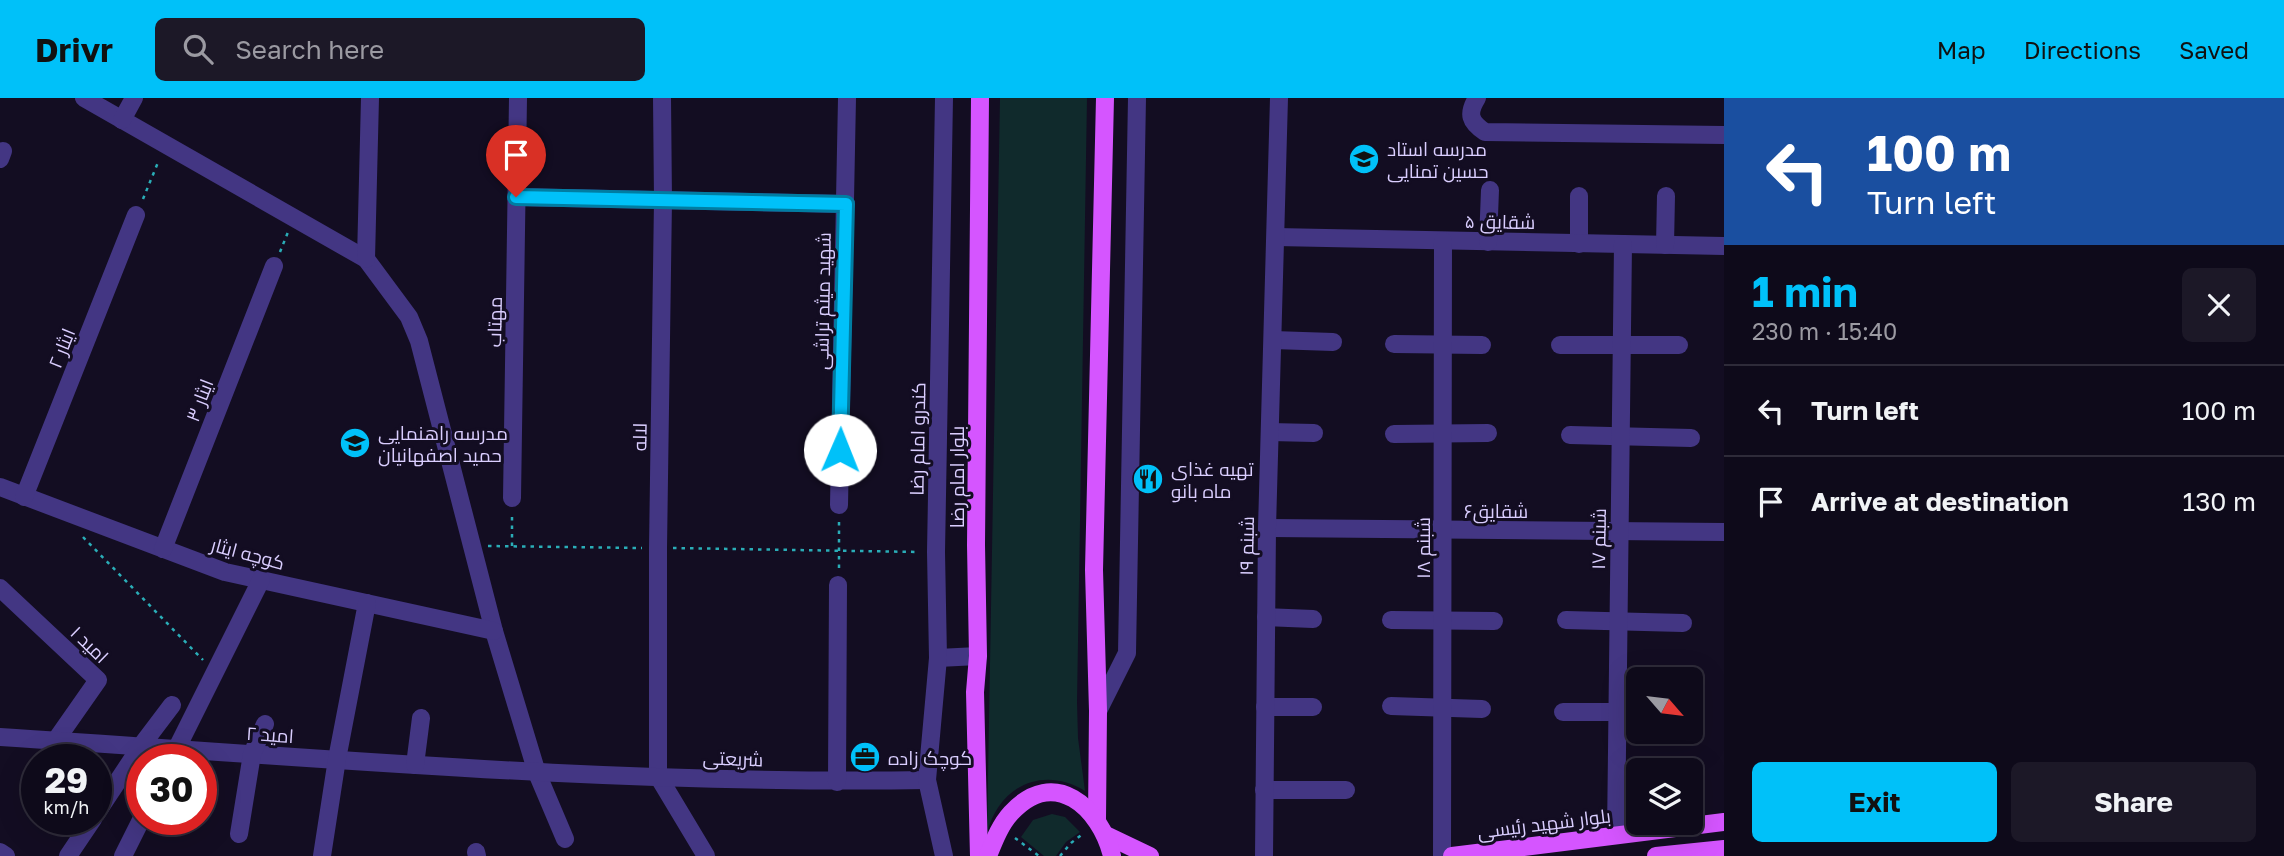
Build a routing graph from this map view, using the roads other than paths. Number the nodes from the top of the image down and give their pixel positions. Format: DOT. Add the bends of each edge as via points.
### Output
graph roads {
  1 [pos="84,98"];
  2 [pos="134,98"];
  3 [pos="370,98"];
  4 [pos="518,98"];
  5 [pos="662,98"];
  6 [pos="847,98"];
  7 [pos="944,98"];
  8 [pos="979,98"];
  9 [pos="1105,98"];
  10 [pos="1137,98"];
  11 [pos="1279,98"];
  12 [pos="1477,98"];
  13 [pos="122,120"];
  14 [pos="1724,135"];
  15 [pos="1490,190"];
  16 [pos="1579,196"];
  17 [pos="1666,196"];
  18 [pos="516,197"];
  19 [pos="663,200"];
  20 [pos="846,204"];
  21 [pos="136,215"];
  22 [pos="1276,237"];
  23 [pos="1443,241"];
  24 [pos="1488,242"];
  25 [pos="1579,244"];
  26 [pos="1623,244"];
  27 [pos="1665,245"];
  28 [pos="1724,246"];
  29 [pos="366,259"];
  30 [pos="274,266"];
  31 [pos="1273,340"];
  32 [pos="1333,342"];
  33 [pos="1394,344"];
  34 [pos="1443,344"];
  35 [pos="1622,344"];
  36 [pos="1482,345"];
  37 [pos="1560,345"];
  38 [pos="1679,345"];
  39 [pos="1270,432"];
  40 [pos="1443,432"];
  41 [pos="1314,433"];
  42 [pos="1488,433"];
  43 [pos="1394,434"];
  44 [pos="1570,435"];
  45 [pos="1620,436"];
  46 [pos="1691,438"];
  47 [pos="0,487"];
  48 [pos="24,496"];
  49 [pos="512,498"];
  50 [pos="839,505"];
  51 [pos="1267,528"];
  52 [pos="1619,530"];
  53 [pos="1443,531"];
  54 [pos="1724,533"];
  55 [pos="163,549"];
  56 [pos="261,580"];
  57 [pos="838,585"];
  58 [pos="0,588"];
  59 [pos="367,603"];
  60 [pos="1266,617"];
  61 [pos="1313,619"];
  62 [pos="1391,620"];
  63 [pos="1442,620"];
  64 [pos="1566,620"];
  65 [pos="1494,621"];
  66 [pos="1618,622"];
  67 [pos="1683,623"];
  68 [pos="494,631"];
  69 [pos="978,656"];
  70 [pos="938,657"];
  71 [pos="172,705"];
  72 [pos="1391,706"];
  73 [pos="1265,707"];
  74 [pos="1313,707"];
  75 [pos="1442,707"];
  76 [pos="1482,709"];
  77 [pos="1098,711"];
  78 [pos="1563,712"];
  79 [pos="1618,712"];
  80 [pos="1626,712"];
  81 [pos="421,718"];
  82 [pos="265,723"];
  83 [pos="0,737"];
  84 [pos="55,740"];
  85 [pos="143,744"];
  86 [pos="179,744"];
  87 [pos="126,745"];
  88 [pos="217,754"];
  89 [pos="252,754"];
  90 [pos="337,760"];
  91 [pos="415,765"];
  92 [pos="126,769"];
  93 [pos="537,773"];
  94 [pos="657,776"];
  95 [pos="927,780"];
  96 [pos="837,782"];
  97 [pos="112,790"];
  98 [pos="1264,790"];
  99 [pos="1346,790"];
  100 [pos="1724,822"];
  101 [pos="1092,829"];
  102 [pos="239,834"];
  103 [pos="82,835"];
  104 [pos="134,835"];
  105 [pos="1616,835"];
  106 [pos="565,839"];
  107 [pos="1724,849"];
  108 [pos="0,852"];
  109 [pos="6,856"];
  110 [pos="68,856"];
  111 [pos="123,856"];
  112 [pos="322,856"];
  113 [pos="706,856"];
  114 [pos="944,856"];
  115 [pos="979,856"];
  116 [pos="988,856"];
  117 [pos="1112,856"];
  118 [pos="1150,856"];
  119 [pos="1264,856"];
  120 [pos="1442,856"];
  121 [pos="1452,856"];
  122 [pos="1656,856"];
  1 -- 13 [label="street"];
  2 -- 13 [label="street"];
  3 -- 29 [label="street"];
  4 -- 18 [label="street, مهتاب"];
  5 -- 19 [label="street, لاله"];
  6 -- 20 [label="street, شهید میثم تراشی"];
  7 -- 70 [label="street, کندرو امام رضا"];
  8 -- 69 [label="main road, بلوار امام رضا"];
  9 -- 77 [label="main road" via="1094,570"];
  10 -- 77 [label="street" via="1127,653"];
  11 -- 22 [label="street, شبنم ۱۹"];
  12 -- 14 [label="street" via="1470,117 1485,132"];
  13 -- 29 [label="street"];
  15 -- 24 [label="street"];
  16 -- 25 [label="street"];
  17 -- 27 [label="street"];
  18 -- 19 [label="street"];
  18 -- 49 [label="street, مهتاب"];
  19 -- 20 [label="street"];
  19 -- 94 [label="street, لاله"];
  20 -- 50 [label="street, شهید میثم تراشی"];
  21 -- 48 [label="street, ایثار ۲"];
  22 -- 23 [label="street, شقایق ۵"];
  22 -- 31 [label="street, شبنم ۱۹"];
  23 -- 24 [label="street, شقایق ۵"];
  23 -- 34 [label="street, شبنم ۱۸"];
  24 -- 25 [label="street, شقایق ۵"];
  25 -- 26 [label="street, شقایق ۵"];
  26 -- 27 [label="street, شقایق ۵"];
  26 -- 35 [label="street, شبنم ۱۷"];
  27 -- 28 [label="street, شقایق ۵"];
  29 -- 68 [label="street" via="409,317 419,341"];
  30 -- 55 [label="street, ایثار ۳"];
  31 -- 32 [label="street"];
  31 -- 39 [label="street, شبنم ۱۹"];
  33 -- 34 [label="street"];
  34 -- 36 [label="street"];
  34 -- 40 [label="street, شبنم ۱۸"];
  35 -- 37 [label="street"];
  35 -- 38 [label="street"];
  35 -- 45 [label="street, شبنم ۱۷"];
  39 -- 41 [label="street"];
  39 -- 51 [label="street, شبنم ۱۹"];
  40 -- 42 [label="street"];
  40 -- 43 [label="street"];
  40 -- 53 [label="street, شبنم ۱۸"];
  44 -- 45 [label="street"];
  45 -- 46 [label="street"];
  45 -- 52 [label="street, شبنم ۱۷"];
  47 -- 48 [label="street, کوچه ایثار"];
  48 -- 55 [label="street, کوچه ایثار"];
  51 -- 53 [label="street, شقایق۶"];
  51 -- 60 [label="street, شبنم ۱۹"];
  52 -- 53 [label="street, شقایق۶"];
  52 -- 54 [label="street, شقایق۶"];
  52 -- 66 [label="street, شبنم ۱۷"];
  53 -- 63 [label="street, شبنم ۱۸"];
  55 -- 56 [label="street, کوچه ایثار"];
  56 -- 59 [label="street, کوچه ایثار"];
  56 -- 86 [label="street"];
  57 -- 96 [label="street"];
  58 -- 84 [label="street, امید ۱" via="98,680"];
  59 -- 68 [label="street, کوچه ایثار"];
  59 -- 90 [label="street"];
  60 -- 61 [label="street"];
  60 -- 73 [label="street, شبنم ۱۹"];
  62 -- 63 [label="street"];
  63 -- 65 [label="street"];
  63 -- 75 [label="street, شبنم ۱۸"];
  64 -- 66 [label="street"];
  66 -- 67 [label="street"];
  66 -- 79 [label="street, شبنم ۱۷"];
  68 -- 93 [label="street"];
  69 -- 70 [label="street"];
  69 -- 115 [label="main road, بلوار امام رضا"];
  70 -- 95 [label="street, کندرو امام رضا"];
  71 -- 85 [label="street"];
  72 -- 75 [label="street"];
  73 -- 74 [label="street"];
  73 -- 98 [label="street, شبنم ۱۹"];
  75 -- 76 [label="street"];
  75 -- 120 [label="street, شبنم ۱۸"];
  77 -- 101 [label="main road"];
  78 -- 79 [label="street"];
  79 -- 80 [label="street"];
  79 -- 105 [label="street, شبنم ۱۷"];
  81 -- 91 [label="street"];
  82 -- 89 [label="street"];
  83 -- 84 [label="street, امید ۲"];
  84 -- 87 [label="street, امید ۲"];
  88 -- 89 [label="street, امید ۲"];
  89 -- 90 [label="street, امید ۲"];
  89 -- 102 [label="street"];
  90 -- 91 [label="street, امید ۲"];
  90 -- 112 [label="street"];
  91 -- 93 [label="street, امید ۲"];
  92 -- 97 [label="street"];
  93 -- 94 [label="street, شریعتی"];
  93 -- 106 [label="street"];
  94 -- 96 [label="street, شریعتی"];
  94 -- 113 [label="street"];
  95 -- 96 [label="street, شریعتی"];
  95 -- 114 [label="street, کندرو امام رضا"];
  98 -- 99 [label="street"];
  98 -- 119 [label="street, شبنم ۱۹"];
  100 -- 105 [label="main road, بلوار شهید رئیسی"];
  101 -- 116 [label="main road" via="1079,801 1056,792 1036,794 1010,814"];
  101 -- 117 [label="main road"];
  101 -- 118 [label="main road"];
  103 -- 110 [label="street"];
  104 -- 111 [label="street"];
  105 -- 121 [label="main road, بلوار شهید رئیسی"];
  107 -- 122 [label="main road"];
  108 -- 109 [label="street"];
}
